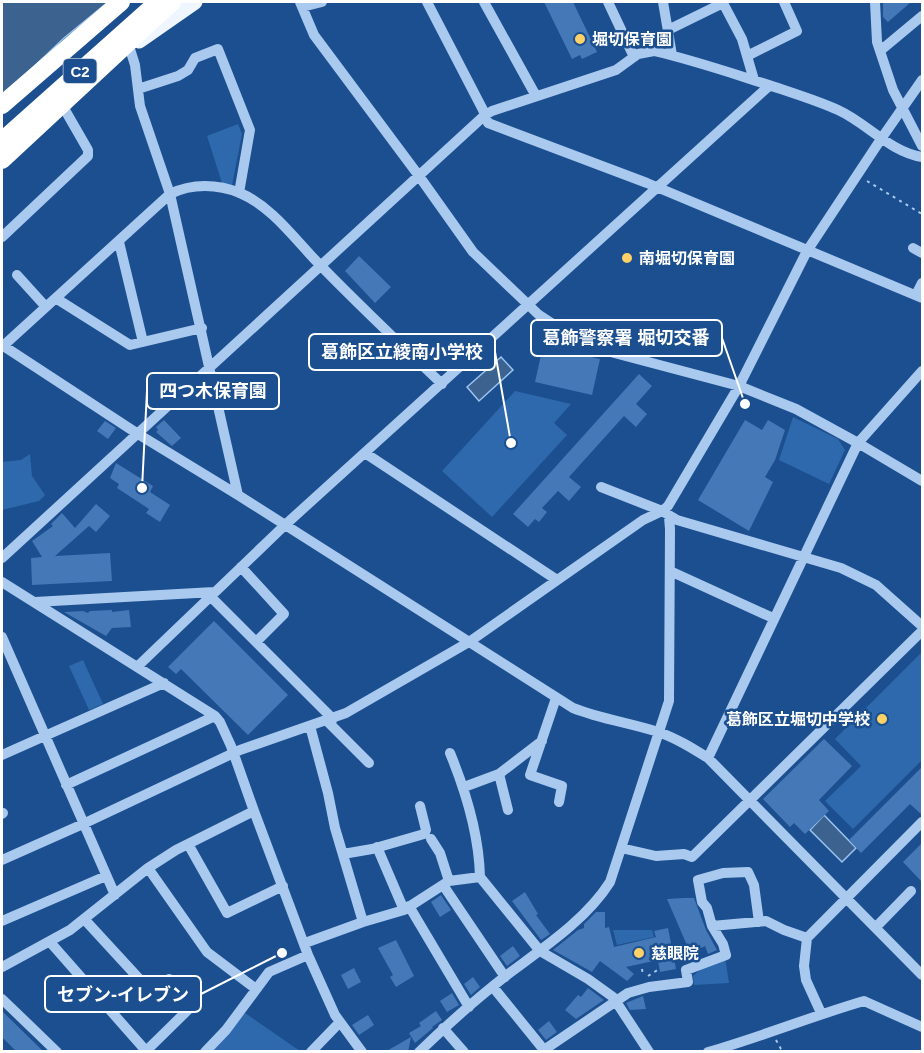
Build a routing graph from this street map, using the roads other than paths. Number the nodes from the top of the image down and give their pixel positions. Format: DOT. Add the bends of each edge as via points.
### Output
graph roads {
  1 [pos="121,2"];
  2 [pos="140,2"];
  3 [pos="158,2"];
  4 [pos="172,2"];
  5 [pos="195,2"];
  6 [pos="322,2"];
  7 [pos="427,2"];
  8 [pos="484,2"];
  9 [pos="608,2"];
  10 [pos="663,2"];
  11 [pos="724,2"];
  12 [pos="784,2"];
  13 [pos="875,2"];
  14 [pos="301,4"];
  15 [pos="922,16"];
  16 [pos="668,30"];
  17 [pos="130,49"];
  18 [pos="880,51"];
  19 [pos="672,55"];
  20 [pos="747,56"];
  21 [pos="634,57"];
  22 [pos="754,80"];
  23 [pos="922,80"];
  24 [pos="769,86"];
  25 [pos="138,89"];
  26 [pos="536,96"];
  27 [pos="2,105"];
  28 [pos="902,109"];
  29 [pos="65,110"];
  30 [pos="486,115"];
  31 [pos="2,125"];
  32 [pos="881,139"];
  33 [pos="922,146"];
  34 [pos="4,156"];
  35 [pos="922,157"];
  36 [pos="419,176"];
  37 [pos="658,187"];
  38 [pos="239,193"];
  39 [pos="170,194"];
  40 [pos="2,237"];
  41 [pos="119,242"];
  42 [pos="807,251"];
  43 [pos="321,267"];
  44 [pos="17,275"];
  45 [pos="922,283"];
  46 [pos="919,297"];
  47 [pos="57,299"];
  48 [pos="528,306"];
  49 [pos="46,307"];
  50 [pos="202,328"];
  51 [pos="143,342"];
  52 [pos="2,346"];
  53 [pos="210,367"];
  54 [pos="922,371"];
  55 [pos="442,384"];
  56 [pos="739,386"];
  57 [pos="138,434"];
  58 [pos="858,443"];
  59 [pos="365,453"];
  60 [pos="922,481"];
  61 [pos="601,487"];
  62 [pos="238,495"];
  63 [pos="666,514"];
  64 [pos="285,525"];
  65 [pos="803,556"];
  66 [pos="2,558"];
  67 [pos="241,567"];
  68 [pos="670,571"];
  69 [pos="557,579"];
  70 [pos="2,582"];
  71 [pos="212,594"];
  72 [pos="35,602"];
  73 [pos="773,618"];
  74 [pos="922,626"];
  75 [pos="922,631"];
  76 [pos="2,637"];
  77 [pos="256,642"];
  78 [pos="469,642"];
  79 [pos="138,666"];
  80 [pos="164,683"];
  81 [pos="556,698"];
  82 [pos="215,716"];
  83 [pos="330,719"];
  84 [pos="310,726"];
  85 [pos="659,732"];
  86 [pos="45,736"];
  87 [pos="542,741"];
  88 [pos="450,753"];
  89 [pos="234,754"];
  90 [pos="2,755"];
  91 [pos="708,758"];
  92 [pos="369,763"];
  93 [pos="499,774"];
  94 [pos="66,785"];
  95 [pos="464,788"];
  96 [pos="750,800"];
  97 [pos="559,802"];
  98 [pos="420,806"];
  99 [pos="507,810"];
  100 [pos="254,811"];
  101 [pos="922,822"];
  102 [pos="84,824"];
  103 [pos="431,838"];
  104 [pos="188,844"];
  105 [pos="377,847"];
  106 [pos="621,848"];
  107 [pos="343,854"];
  108 [pos="2,860"];
  109 [pos="148,868"];
  110 [pos="106,876"];
  111 [pos="480,877"];
  112 [pos="446,883"];
  113 [pos="284,886"];
  114 [pos="911,891"];
  115 [pos="114,893"];
  116 [pos="846,897"];
  117 [pos="406,908"];
  118 [pos="85,920"];
  119 [pos="2,921"];
  120 [pos="363,922"];
  121 [pos="759,922"];
  122 [pos="712,926"];
  123 [pos="876,927"];
  124 [pos="807,938"];
  125 [pos="50,942"];
  126 [pos="305,943"];
  127 [pos="540,951"];
  128 [pos="308,955"];
  129 [pos="2,967"];
  130 [pos="922,975"];
  131 [pos="505,977"];
  132 [pos="493,987"];
  133 [pos="256,989"];
  134 [pos="2,999"];
  135 [pos="615,1000"];
  136 [pos="469,1007"];
  137 [pos="821,1014"];
  138 [pos="339,1023"];
  139 [pos="922,1027"];
  140 [pos="443,1028"];
  141 [pos="146,1051"];
  142 [pos="57,1052"];
  143 [pos="205,1052"];
  144 [pos="311,1052"];
  145 [pos="362,1052"];
  146 [pos="419,1052"];
  147 [pos="464,1052"];
  148 [pos="649,1052"];
  149 [pos="708,1052"];
  1 -- 27 [label="highway, C2"];
  2 -- 31 [label="highway"];
  3 -- 34 [label="highway, C2, bridge"];
  4 -- 34 [label="highway"];
  5 -- 17 [label="main road"];
  6 -- 14 [label="street"];
  7 -- 30 [label="street"];
  8 -- 26 [label="street"];
  9 -- 21 [label="street"];
  10 -- 16 [label="street"];
  11 -- 16 [label="street"];
  11 -- 20 [label="street"];
  12 -- 20 [label="street" via="797,31"];
  13 -- 18 [label="street"];
  14 -- 36 [label="street" via="314,35"];
  15 -- 18 [label="street"];
  16 -- 19 [label="street"];
  17 -- 25 [label="street"];
  17 -- 29 [label="main road"];
  18 -- 28 [label="street"];
  19 -- 21 [label="street" via="654,51"];
  19 -- 22 [label="street"];
  20 -- 22 [label="street"];
  21 -- 26 [label="street" via="616,70"];
  22 -- 24 [label="street"];
  23 -- 28 [label="street"];
  24 -- 32 [label="street" via="839,111"];
  24 -- 37 [label="street"];
  25 -- 38 [label="street" via="178,76 188,70 195,58 219,50 250,130"];
  25 -- 39 [label="street" via="140,106"];
  26 -- 30 [label="street"];
  28 -- 32 [label="street"];
  28 -- 33 [label="street"];
  29 -- 34 [label="main road"];
  29 -- 40 [label="street" via="88,156"];
  30 -- 36 [label="street"];
  30 -- 37 [label="street" via="488,123"];
  32 -- 35 [label="street"];
  32 -- 42 [label="street"];
  36 -- 43 [label="street"];
  36 -- 48 [label="street" via="473,252"];
  37 -- 42 [label="street"];
  37 -- 48 [label="street"];
  38 -- 39 [label="street" via="198,186"];
  38 -- 43 [label="street" via="266,209"];
  39 -- 41 [label="street"];
  39 -- 50 [label="street"];
  41 -- 47 [label="street"];
  41 -- 51 [label="street"];
  42 -- 46 [label="street"];
  42 -- 56 [label="street"];
  43 -- 53 [label="street"];
  43 -- 55 [label="street"];
  44 -- 49 [label="street"];
  45 -- 46 [label="street"];
  47 -- 49 [label="street"];
  47 -- 51 [label="street" via="130,345"];
  48 -- 55 [label="street"];
  48 -- 56 [label="street" via="568,334 603,350"];
  49 -- 52 [label="street"];
  50 -- 51 [label="street"];
  50 -- 53 [label="street"];
  52 -- 57 [label="street"];
  53 -- 57 [label="street"];
  53 -- 62 [label="street"];
  54 -- 58 [label="street"];
  55 -- 59 [label="street"];
  56 -- 58 [label="street" via="796,409"];
  56 -- 63 [label="street"];
  57 -- 62 [label="street"];
  57 -- 66 [label="street"];
  58 -- 60 [label="street"];
  58 -- 65 [label="street"];
  59 -- 64 [label="street"];
  59 -- 69 [label="street"];
  61 -- 63 [label="street"];
  62 -- 64 [label="street"];
  63 -- 65 [label="street"];
  63 -- 68 [label="street"];
  63 -- 69 [label="street" via="643,520"];
  64 -- 67 [label="street"];
  64 -- 78 [label="street"];
  65 -- 73 [label="street"];
  65 -- 74 [label="street" via="876,585"];
  67 -- 71 [label="street"];
  67 -- 77 [label="street" via="284,614"];
  68 -- 73 [label="street"];
  68 -- 85 [label="street" via="669,701"];
  69 -- 78 [label="street"];
  70 -- 72 [label="street"];
  71 -- 72 [label="street"];
  71 -- 77 [label="street"];
  71 -- 79 [label="street"];
  72 -- 79 [label="street"];
  73 -- 91 [label="street"];
  75 -- 96 [label="street"];
  76 -- 86 [label="street"];
  77 -- 83 [label="street"];
  78 -- 81 [label="street"];
  78 -- 83 [label="street"];
  79 -- 80 [label="street"];
  80 -- 82 [label="street"];
  80 -- 86 [label="street"];
  81 -- 85 [label="street" via="589,714"];
  81 -- 87 [label="street"];
  82 -- 89 [label="street"];
  82 -- 94 [label="street"];
  83 -- 84 [label="street"];
  83 -- 92 [label="street"];
  84 -- 89 [label="street"];
  84 -- 107 [label="street"];
  85 -- 91 [label="street"];
  85 -- 106 [label="street"];
  86 -- 90 [label="street"];
  86 -- 94 [label="street"];
  87 -- 93 [label="street"];
  87 -- 97 [label="street" via="530,775 562,786"];
  88 -- 95 [label="street"];
  89 -- 100 [label="street"];
  89 -- 102 [label="street"];
  91 -- 96 [label="street"];
  93 -- 95 [label="street"];
  93 -- 99 [label="street"];
  94 -- 102 [label="street"];
  95 -- 111 [label="street"];
  96 -- 106 [label="street" via="692,857 656,856"];
  96 -- 116 [label="street"];
  98 -- 105 [label="street" via="424,834"];
  100 -- 104 [label="street"];
  100 -- 113 [label="street"];
  101 -- 116 [label="street"];
  102 -- 108 [label="street"];
  102 -- 110 [label="street"];
  103 -- 112 [label="street" via="440,854"];
  104 -- 109 [label="street"];
  104 -- 113 [label="street" via="227,913"];
  105 -- 107 [label="street"];
  105 -- 117 [label="street"];
  106 -- 127 [label="street" via="604,892"];
  107 -- 120 [label="street"];
  109 -- 115 [label="street"];
  109 -- 133 [label="street" via="207,952"];
  110 -- 115 [label="street"];
  110 -- 119 [label="street"];
  111 -- 112 [label="street"];
  111 -- 127 [label="street"];
  112 -- 117 [label="street"];
  112 -- 131 [label="street"];
  113 -- 126 [label="street"];
  114 -- 123 [label="street"];
  115 -- 118 [label="street"];
  116 -- 123 [label="street"];
  116 -- 124 [label="street"];
  117 -- 120 [label="street"];
  117 -- 136 [label="street"];
  118 -- 125 [label="street"];
  118 -- 141 [label="street" via="153,995 169,978 195,1003"];
  120 -- 126 [label="street"];
  121 -- 122 [label="street"];
  121 -- 122 [label="street" via="754,885 748,872 723,873 699,880 702,902"];
  121 -- 124 [label="street" via="766,921"];
  122 -- 135 [label="street" via="726,955 686,970 688,982 649,987"];
  123 -- 130 [label="street"];
  124 -- 137 [label="street" via="806,980"];
  125 -- 129 [label="street"];
  125 -- 141 [label="street"];
  126 -- 128 [label="street"];
  127 -- 131 [label="street"];
  127 -- 135 [label="street"];
  128 -- 133 [label="street" via="269,972"];
  128 -- 138 [label="street"];
  131 -- 132 [label="street"];
  132 -- 135 [label="street" via="544,1050"];
  132 -- 136 [label="street"];
  133 -- 143 [label="street"];
  134 -- 142 [label="street"];
  135 -- 148 [label="street"];
  136 -- 140 [label="street"];
  137 -- 139 [label="street" via="864,1001"];
  137 -- 149 [label="street"];
  138 -- 144 [label="street"];
  138 -- 145 [label="street"];
  140 -- 146 [label="street"];
  140 -- 147 [label="street"];
}
